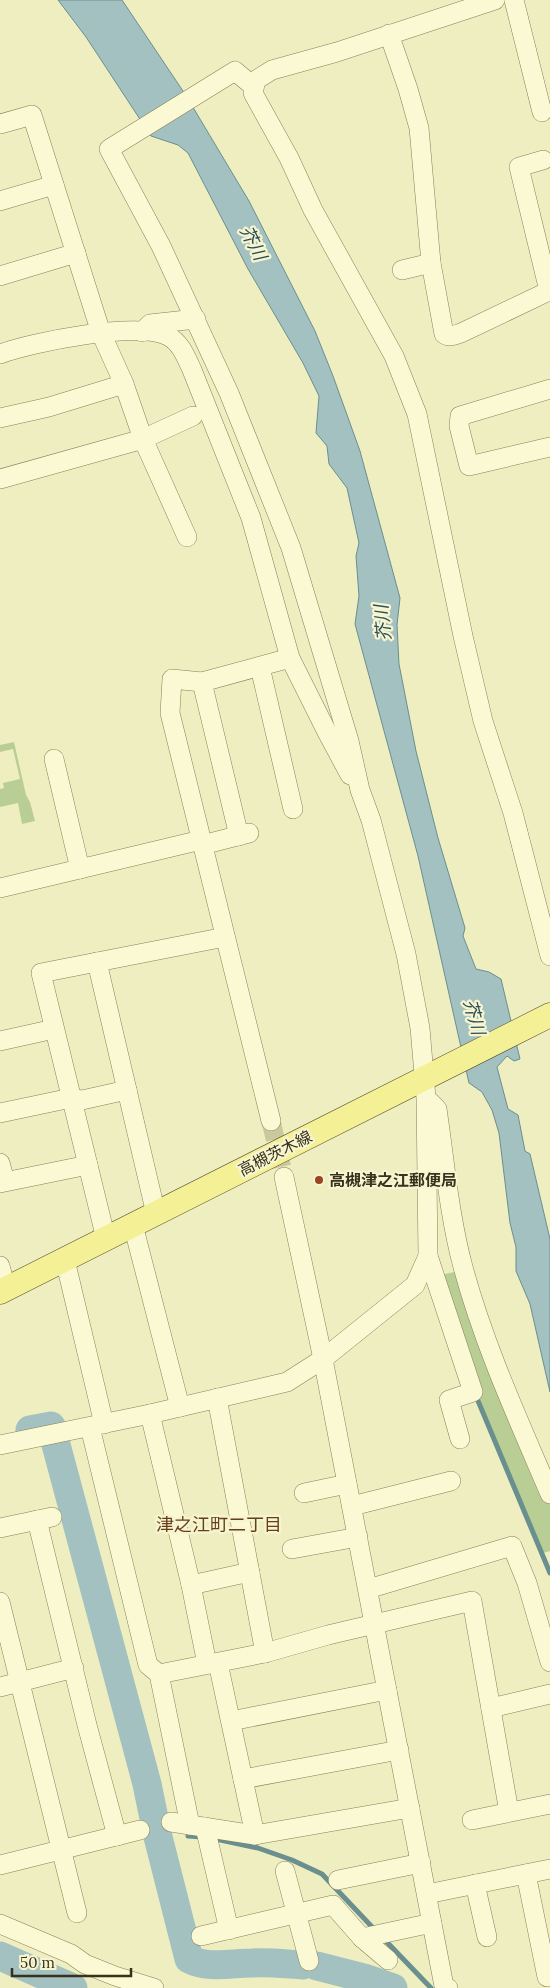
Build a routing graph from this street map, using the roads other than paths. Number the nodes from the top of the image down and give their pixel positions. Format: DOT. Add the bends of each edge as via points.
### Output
graph roads {
  1 [pos="495,0"];
  2 [pos="514,0"];
  3 [pos="389,34"];
  4 [pos="253,86"];
  5 [pos="543,102"];
  6 [pos="0,124"];
  7 [pos="543,160"];
  8 [pos="54,185"];
  9 [pos="0,201"];
  10 [pos="76,253"];
  11 [pos="431,263"];
  12 [pos="402,270"];
  13 [pos="0,276"];
  14 [pos="549,291"];
  15 [pos="196,319"];
  16 [pos="142,332"];
  17 [pos="101,333"];
  18 [pos="0,354"];
  19 [pos="124,384"];
  20 [pos="550,389"];
  21 [pos="193,416"];
  22 [pos="0,418"];
  23 [pos="143,439"];
  24 [pos="550,448"];
  25 [pos="0,479"];
  26 [pos="187,537"];
  27 [pos="290,658"];
  28 [pos="260,666"];
  29 [pos="202,682"];
  30 [pos="54,759"];
  31 [pos="360,790"];
  32 [pos="293,809"];
  33 [pos="201,842"];
  34 [pos="80,869"];
  35 [pos="0,888"];
  36 [pos="225,937"];
  37 [pos="550,956"];
  38 [pos="97,962"];
  39 [pos="549,1015"];
  40 [pos="54,1029"];
  41 [pos="0,1041"];
  42 [pos="428,1083"];
  43 [pos="127,1090"];
  44 [pos="71,1098"];
  45 [pos="0,1113"];
  46 [pos="271,1121"];
  47 [pos="88,1166"];
  48 [pos="2,1176"];
  49 [pos="284,1178"];
  50 [pos="156,1214"];
  51 [pos="133,1225"];
  52 [pos="106,1239"];
  53 [pos="428,1256"];
  54 [pos="65,1260"];
  55 [pos="0,1266"];
  56 [pos="3,1291"];
  57 [pos="324,1359"];
  58 [pos="217,1398"];
  59 [pos="180,1407"];
  60 [pos="150,1414"];
  61 [pos="97,1426"];
  62 [pos="460,1439"];
  63 [pos="0,1446"];
  64 [pos="451,1481"];
  65 [pos="347,1484"];
  66 [pos="304,1493"];
  67 [pos="550,1494"];
  68 [pos="352,1506"];
  69 [pos="0,1528"];
  70 [pos="358,1537"];
  71 [pos="292,1549"];
  72 [pos="250,1572"];
  73 [pos="191,1585"];
  74 [pos="368,1590"];
  75 [pos="0,1602"];
  76 [pos="374,1624"];
  77 [pos="265,1653"];
  78 [pos="550,1662"];
  79 [pos="213,1664"];
  80 [pos="74,1668"];
  81 [pos="159,1674"];
  82 [pos="20,1682"];
  83 [pos="0,1687"];
  84 [pos="387,1690"];
  85 [pos="550,1694"];
  86 [pos="491,1708"];
  87 [pos="230,1721"];
  88 [pos="399,1750"];
  89 [pos="243,1779"];
  90 [pos="550,1804"];
  91 [pos="410,1808"];
  92 [pos="509,1812"];
  93 [pos="472,1820"];
  94 [pos="170,1822"];
  95 [pos="197,1826"];
  96 [pos="140,1830"];
  97 [pos="255,1835"];
  98 [pos="117,1836"];
  99 [pos="63,1849"];
  100 [pos="1,1859"];
  101 [pos="421,1863"];
  102 [pos="550,1869"];
  103 [pos="285,1871"];
  104 [pos="526,1874"];
  105 [pos="338,1880"];
  106 [pos="476,1884"];
  107 [pos="427,1894"];
  108 [pos="78,1913"];
  109 [pos="298,1913"];
  110 [pos="432,1923"];
  111 [pos="0,1924"];
  112 [pos="229,1930"];
  113 [pos="202,1936"];
  114 [pos="362,1938"];
  115 [pos="487,1938"];
  116 [pos="388,1960"];
  117 [pos="309,1961"];
  118 [pos="550,1977"];
  119 [pos="154,1988"];
  120 [pos="448,1988"];
  1 -- 3 [label="street"];
  2 -- 5 [label="street"];
  3 -- 4 [label="street" via="272,70 256,80"];
  3 -- 11 [label="street" via="419,128"];
  4 -- 15 [label="street" via="235,71 109,149"];
  4 -- 37 [label="street" via="254,96 290,158 313,210 394,356 417,414 483,721 512,813"];
  6 -- 8 [label="street" via="32,114"];
  7 -- 14 [label="street" via="519,167"];
  8 -- 9 [label="street"];
  8 -- 10 [label="street"];
  10 -- 13 [label="street"];
  10 -- 17 [label="street"];
  11 -- 12 [label="street"];
  11 -- 14 [label="street" via="444,334 449,337"];
  15 -- 16 [label="street" via="150,324"];
  15 -- 31 [label="street" via="290,548 349,740"];
  16 -- 17 [label="street"];
  16 -- 27 [label="street" via="167,336 181,346 192,370 251,518"];
  17 -- 18 [label="street" via="22,346"];
  17 -- 19 [label="street"];
  19 -- 22 [label="street"];
  19 -- 23 [label="street"];
  20 -- 24 [label="street" via="460,416 459,426 469,466"];
  21 -- 23 [label="street"];
  23 -- 25 [label="street"];
  23 -- 26 [label="street"];
  27 -- 28 [label="street"];
  27 -- 31 [label="street"];
  28 -- 29 [label="street"];
  28 -- 32 [label="street"];
  29 -- 33 [label="street" via="172,680 170,713"];
  29 -- 33 [label="street" via="245,834"];
  30 -- 34 [label="street"];
  31 -- 42 [label="street" via="406,954"];
  33 -- 34 [label="street"];
  33 -- 36 [label="street"];
  34 -- 35 [label="street"];
  36 -- 38 [label="street"];
  36 -- 46 [label="street"];
  38 -- 40 [label="street" via="41,973"];
  38 -- 43 [label="street"];
  39 -- 42 [label="main road, 高槻茨木線"];
  40 -- 41 [label="street"];
  40 -- 44 [label="street"];
  42 -- 50 [label="main road, 高槻茨木線"];
  42 -- 53 [label="street"];
  42 -- 67 [label="street" via="437,1109 450,1210 462,1266 500,1377"];
  43 -- 44 [label="street" via="82,1100"];
  43 -- 50 [label="street"];
  44 -- 45 [label="street"];
  44 -- 47 [label="street"];
  47 -- 48 [label="street"];
  47 -- 52 [label="street"];
  49 -- 57 [label="street"];
  50 -- 51 [label="main road, 高槻茨木線"];
  51 -- 52 [label="main road, 高槻茨木線"];
  51 -- 59 [label="street"];
  52 -- 54 [label="main road, 高槻茨木線"];
  53 -- 57 [label="street" via="415,1285"];
  53 -- 62 [label="street" via="473,1392 449,1400"];
  54 -- 56 [label="main road, 高槻茨木線"];
  54 -- 61 [label="street"];
  55 -- 56 [label="street"];
  57 -- 58 [label="street" via="287,1382"];
  57 -- 65 [label="street"];
  58 -- 59 [label="street"];
  58 -- 72 [label="street"];
  59 -- 60 [label="street"];
  60 -- 61 [label="street"];
  60 -- 73 [label="street"];
  61 -- 63 [label="street"];
  61 -- 81 [label="street" via="148,1664"];
  64 -- 68 [label="street"];
  65 -- 66 [label="street"];
  65 -- 68 [label="street"];
  68 -- 70 [label="street"];
  69 -- 80 [label="street" via="45,1518"];
  70 -- 71 [label="street"];
  70 -- 74 [label="street"];
  72 -- 73 [label="street"];
  72 -- 77 [label="street"];
  73 -- 79 [label="street"];
  74 -- 76 [label="street"];
  74 -- 78 [label="street" via="512,1546 527,1583"];
  75 -- 82 [label="street"];
  76 -- 77 [label="street"];
  76 -- 84 [label="street"];
  76 -- 86 [label="street" via="472,1601"];
  77 -- 79 [label="street"];
  79 -- 81 [label="street"];
  79 -- 87 [label="street"];
  80 -- 82 [label="street"];
  80 -- 98 [label="street"];
  81 -- 95 [label="street"];
  82 -- 83 [label="street"];
  82 -- 99 [label="street"];
  84 -- 87 [label="street"];
  84 -- 88 [label="street"];
  85 -- 86 [label="street"];
  86 -- 92 [label="street"];
  87 -- 89 [label="street"];
  88 -- 89 [label="street"];
  88 -- 91 [label="street"];
  89 -- 97 [label="street"];
  90 -- 92 [label="street"];
  91 -- 97 [label="street"];
  91 -- 101 [label="street"];
  92 -- 93 [label="street"];
  94 -- 95 [label="street"];
  95 -- 97 [label="street"];
  95 -- 112 [label="street"];
  96 -- 98 [label="street"];
  98 -- 99 [label="street"];
  99 -- 100 [label="street"];
  99 -- 108 [label="street"];
  101 -- 105 [label="street"];
  101 -- 107 [label="street"];
  102 -- 104 [label="street"];
  103 -- 109 [label="street"];
  104 -- 106 [label="street"];
  104 -- 118 [label="street" via="547,1977"];
  106 -- 107 [label="street"];
  106 -- 115 [label="street"];
  107 -- 110 [label="street"];
  109 -- 112 [label="street"];
  109 -- 114 [label="street" via="333,1905"];
  109 -- 117 [label="street"];
  110 -- 114 [label="street"];
  110 -- 120 [label="street" via="444,1986"];
  111 -- 119 [label="street" via="71,1954 84,1964"];
  112 -- 113 [label="street"];
  114 -- 116 [label="street"];
}
